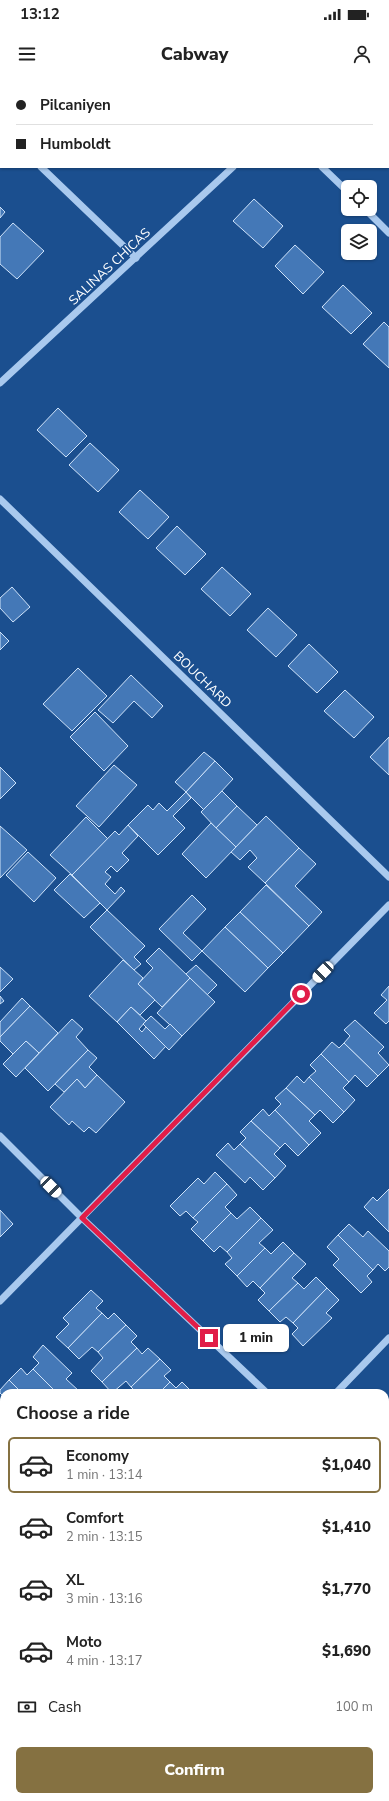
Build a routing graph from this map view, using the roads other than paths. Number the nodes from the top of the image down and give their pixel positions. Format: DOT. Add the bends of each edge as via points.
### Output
graph roads {
  1 [pos="42,168"];
  2 [pos="232,168"];
  3 [pos="323,168"];
  4 [pos="341,185"];
  5 [pos="372,216"];
  6 [pos="389,233"];
  7 [pos="136,258"];
  8 [pos="0,383"];
  9 [pos="0,499"];
  10 [pos="389,877"];
  11 [pos="389,905"];
  12 [pos="0,1136"];
  13 [pos="82,1218"];
  14 [pos="0,1301"];
  15 [pos="389,1338"];
  16 [pos="263,1389"];
  17 [pos="340,1389"];
  1 -- 7 [label="street"];
  2 -- 7 [label="street, SALINAS CHICAS"];
  3 -- 4 [label="street"];
  5 -- 6 [label="street"];
  7 -- 8 [label="street, SALINAS CHICAS"];
  9 -- 10 [label="street, BOUCHARD"];
  11 -- 13 [label="street"];
  12 -- 13 [label="street"];
  13 -- 14 [label="street"];
  13 -- 16 [label="street"];
  15 -- 17 [label="street"];
}
